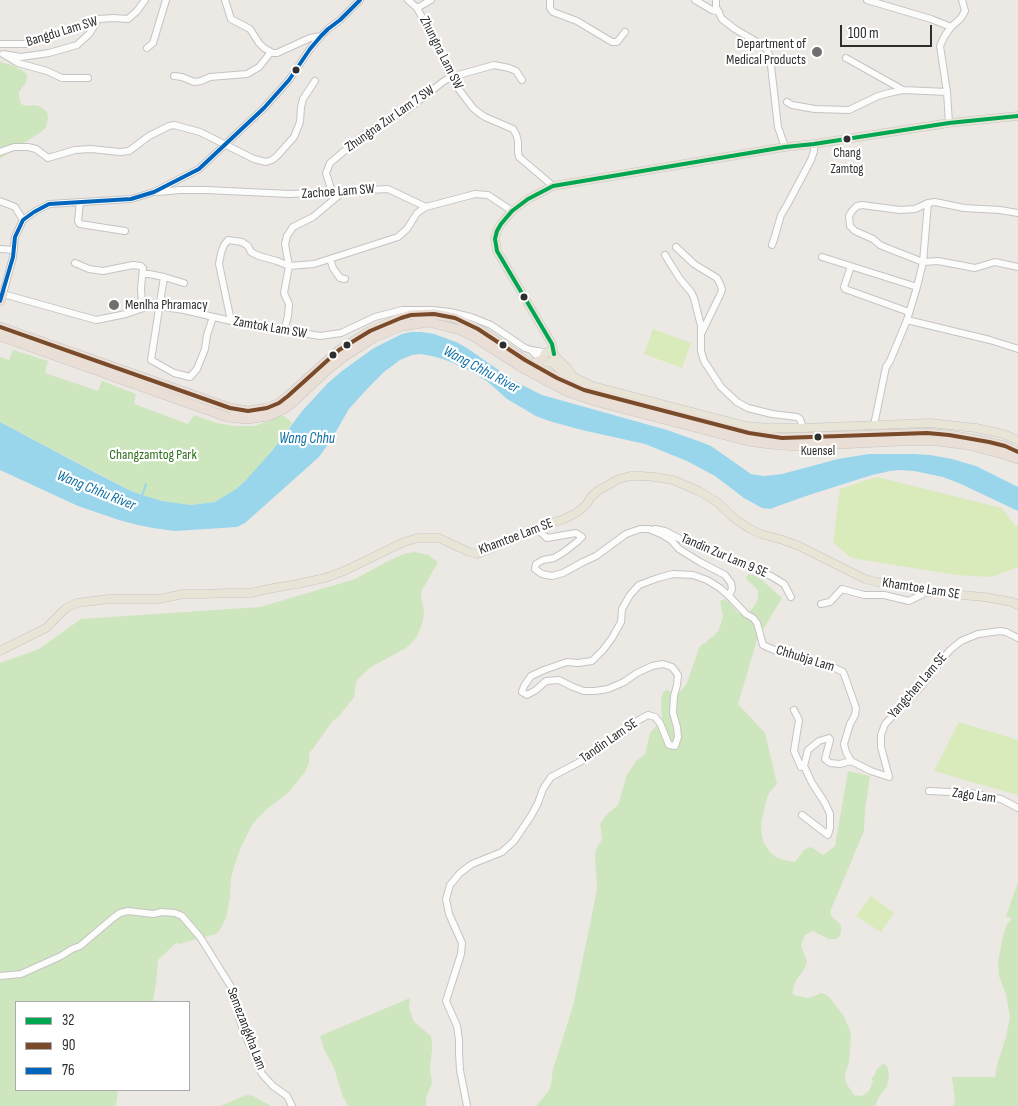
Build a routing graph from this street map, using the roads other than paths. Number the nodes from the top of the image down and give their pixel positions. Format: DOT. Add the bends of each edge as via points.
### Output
graph roads {
  1 [pos="145,0"];
  2 [pos="166,0"];
  3 [pos="225,0"];
  4 [pos="360,0"];
  5 [pos="408,0"];
  6 [pos="431,0"];
  7 [pos="550,0"];
  8 [pos="694,0"];
  9 [pos="716,0"];
  10 [pos="867,0"];
  11 [pos="962,0"];
  12 [pos="417,8"];
  13 [pos="719,12"];
  14 [pos="98,19"];
  15 [pos="951,27"];
  16 [pos="626,32"];
  17 [pos="321,36"];
  18 [pos="0,44"];
  19 [pos="147,48"];
  20 [pos="271,52"];
  21 [pos="846,58"];
  22 [pos="174,76"];
  23 [pos="451,77"];
  24 [pos="88,78"];
  25 [pos="522,80"];
  26 [pos="315,82"];
  27 [pos="903,90"];
  28 [pos="947,92"];
  29 [pos="787,102"];
  30 [pos="1018,116"];
  31 [pos="949,123"];
  32 [pos="226,144"];
  33 [pos="814,144"];
  34 [pos="785,147"];
  35 [pos="0,152"];
  36 [pos="554,186"];
  37 [pos="345,190"];
  38 [pos="154,192"];
  39 [pos="332,192"];
  40 [pos="0,201"];
  41 [pos="80,202"];
  42 [pos="928,202"];
  43 [pos="426,207"];
  44 [pos="512,211"];
  45 [pos="1018,213"];
  46 [pos="23,220"];
  47 [pos="125,231"];
  48 [pos="772,245"];
  49 [pos="676,247"];
  50 [pos="0,249"];
  51 [pos="14,250"];
  52 [pos="665,255"];
  53 [pos="822,257"];
  54 [pos="330,259"];
  55 [pos="923,262"];
  56 [pos="75,263"];
  57 [pos="289,266"];
  58 [pos="851,266"];
  59 [pos="1018,267"];
  60 [pos="143,274"];
  61 [pos="164,277"];
  62 [pos="345,279"];
  63 [pos="184,283"];
  64 [pos="917,287"];
  65 [pos="1,296"];
  66 [pos="159,306"];
  67 [pos="142,308"];
  68 [pos="910,312"];
  69 [pos="213,317"];
  70 [pos="907,320"];
  71 [pos="231,321"];
  72 [pos="0,327"];
  73 [pos="284,331"];
  74 [pos="701,333"];
  75 [pos="0,336"];
  76 [pos="500,348"];
  77 [pos="1018,349"];
  78 [pos="549,357"];
  79 [pos="531,364"];
  80 [pos="547,373"];
  81 [pos="874,425"];
  82 [pos="803,428"];
  83 [pos="1018,440"];
  84 [pos="1018,452"];
  85 [pos="1018,459"];
  86 [pos="536,528"];
  87 [pos="649,529"];
  88 [pos="927,592"];
  89 [pos="728,596"];
  90 [pos="791,597"];
  91 [pos="821,604"];
  92 [pos="1018,605"];
  93 [pos="1017,638"];
  94 [pos="0,651"];
  95 [pos="794,710"];
  96 [pos="851,761"];
  97 [pos="804,766"];
  98 [pos="929,792"];
  99 [pos="1018,808"];
  100 [pos="802,815"];
  101 [pos="0,976"];
  102 [pos="292,1106"];
  103 [pos="467,1106"];
  1 -- 14 [label="street, Bangdu Lam SW" via="128,19"];
  2 -- 19 [label="street" via="152,43"];
  3 -- 20 [label="street" via="231,19 250,28 259,43"];
  4 -- 17 [label="street"];
  5 -- 12 [label="street, Zhungna Lam SW"];
  6 -- 12 [label="street"];
  7 -- 16 [label="street" via="553,12 577,20 612,42 617,42"];
  8 -- 13 [label="street"];
  9 -- 13 [label="street"];
  10 -- 15 [label="street"];
  11 -- 15 [label="street" via="965,11 957,24"];
  12 -- 23 [label="street, Zhungna Lam SW"];
  13 -- 34 [label="street" via="722,19 767,50 778,127"];
  14 -- 18 [label="street, Bangdu Lam SW" via="27,44"];
  14 -- 24 [label="street" via="78,46 21,57 3,54 18,63 47,70 62,78"];
  15 -- 28 [label="street" via="940,46"];
  17 -- 20 [label="street" via="278,53"];
  17 -- 32 [label="street" via="289,80"];
  20 -- 22 [label="street" via="259,67 247,74 210,76 194,82"];
  21 -- 27 [label="street"];
  23 -- 25 [label="street, Zhungna Zur Lam 7 SW" via="494,65 509,68"];
  23 -- 36 [label="street, Zhungna Lam SW" via="473,108 513,129 519,157"];
  23 -- 39 [label="street, Zhungna Zur Lam 7 SW" via="407,110 362,136 330,163 326,173"];
  26 -- 32 [label="street" via="303,99 294,137 278,156 266,162"];
  27 -- 28 [label="street"];
  27 -- 29 [label="street" via="878,96 850,110 815,109"];
  28 -- 31 [label="street"];
  30 -- 31 [label="main road"];
  31 -- 33 [label="main road"];
  32 -- 35 [label="street" via="174,125 154,133 129,151 75,150 48,158 28,147"];
  32 -- 38 [label="street" via="199,169"];
  33 -- 34 [label="main road"];
  33 -- 48 [label="street" via="811,160 781,215"];
  34 -- 36 [label="main road"];
  36 -- 44 [label="main road"];
  37 -- 39 [label="street, Zachoe Lam SW"];
  37 -- 43 [label="street, Zachoe Lam SW" via="388,189"];
  37 -- 57 [label="street" via="313,217 290,231 285,244"];
  38 -- 39 [label="street, Zachoe Lam SW"];
  38 -- 41 [label="street" via="131,199"];
  40 -- 46 [label="street" via="15,207"];
  41 -- 46 [label="street" via="49,204"];
  41 -- 47 [label="street" via="80,224"];
  42 -- 45 [label="street"];
  42 -- 55 [label="street"];
  42 -- 55 [label="street" via="900,210 862,205 849,216 850,226 855,231"];
  43 -- 44 [label="street" via="474,194 488,195"];
  43 -- 54 [label="street" via="398,237"];
  44 -- 78 [label="main road" via="497,231 497,251 548,338"];
  46 -- 51 [label="street" via="15,237"];
  49 -- 74 [label="street" via="694,264 717,278 722,286"];
  50 -- 51 [label="street"];
  51 -- 65 [label="street"];
  52 -- 74 [label="street" via="694,298"];
  53 -- 58 [label="street"];
  54 -- 57 [label="street"];
  54 -- 62 [label="street" via="336,273"];
  55 -- 59 [label="street" via="938,261 975,268 995,262"];
  55 -- 64 [label="street"];
  56 -- 60 [label="street" via="103,271 141,266"];
  57 -- 71 [label="street" via="251,252 242,242 228,240 219,264"];
  57 -- 73 [label="street" via="284,293 289,304"];
  58 -- 64 [label="street"];
  58 -- 68 [label="street" via="845,289"];
  60 -- 61 [label="street"];
  60 -- 67 [label="street"];
  61 -- 63 [label="street"];
  61 -- 66 [label="street"];
  64 -- 68 [label="street"];
  65 -- 67 [label="street, Zamtok Lam SW" via="96,320"];
  66 -- 67 [label="street, Zamtok Lam SW"];
  66 -- 69 [label="street, Zamtok Lam SW"];
  66 -- 69 [label="street" via="150,360 190,377 205,349"];
  68 -- 70 [label="street"];
  69 -- 71 [label="street, Zamtok Lam SW"];
  70 -- 77 [label="street"];
  70 -- 81 [label="street" via="886,366"];
  71 -- 73 [label="street, Zamtok Lam SW"];
  72 -- 76 [label="highway" via="230,408 248,410 279,403 339,350 370,331 411,315 434,314 455,318 478,329"];
  73 -- 78 [label="street, Zamtok Lam SW" via="320,336 342,333 375,317 402,310 432,310 471,317 492,325 525,348"];
  74 -- 82 [label="street" via="704,361 728,394 748,408 797,417"];
  75 -- 76 [label="highway" via="227,417 247,420 277,413 357,347 402,326 435,323"];
  76 -- 79 [label="highway"];
  76 -- 85 [label="highway" via="534,375 568,392 753,442 796,446 938,441"];
  78 -- 79 [label="highway"];
  78 -- 80 [label="highway"];
  78 -- 82 [label="main road" via="564,372 593,386 746,426"];
  79 -- 80 [label="highway"];
  80 -- 84 [label="highway" via="584,390 761,436 928,433 989,442"];
  81 -- 82 [label="main road"];
  81 -- 83 [label="main road" via="930,423 976,428"];
  86 -- 87 [label="street" via="547,538 576,533 582,536 564,552 536,564 535,569 552,576 596,556 626,534"];
  86 -- 88 [label="main road, Khamtoe Lam SE" via="576,513 598,490 619,479 655,476 699,491 750,529 799,546 865,579"];
  86 -- 94 [label="main road, Khamtoe Lam SE" via="477,554 439,538 418,538 325,578 251,593 183,594 159,599 77,603 66,608 46,628"];
  87 -- 89 [label="street" via="725,575 732,589"];
  87 -- 90 [label="street, Tandin Zur Lam 9 SE" via="665,531 771,576 784,584"];
  88 -- 91 [label="street" via="909,601 842,589 830,602"];
  88 -- 92 [label="main road, Khamtoe Lam SE" via="984,597"];
  89 -- 96 [label="street, Chhubja Lam" via="753,618 763,644 781,653 843,672 856,708 844,744"];
  89 -- 103 [label="street, Tandin Lam SE" via="714,584 693,575 673,574 639,585 622,608 621,622 612,638 592,661 567,662 544,670 531,676 524,686 522,692 527,695 546,681 559,680 584,691 608,689 652,666 664,664 672,667 678,675 673,713 678,737 675,746 670,745 655,717 648,715 637,720 591,756 551,777 514,841 502,852 472,864 450,885 446,899 449,914 462,943 446,1001 457,1026"];
  93 -- 96 [label="street, Yangchen Lam SE" via="1000,631 978,634 950,650 885,724 881,746 889,777"];
  95 -- 97 [label="street" via="799,720 794,751 801,767"];
  96 -- 97 [label="street, Yangchen Lam SE" via="840,764 825,760 829,738 808,750"];
  97 -- 100 [label="street" via="830,814 828,835"];
  98 -- 99 [label="street, Zago Lam" via="970,793 1001,799"];
  101 -- 102 [label="street, Semezangkha Lam" via="21,974 61,956 80,946 120,913 162,912 182,916 200,937 233,990 243,1030 262,1074 287,1096"];
}
